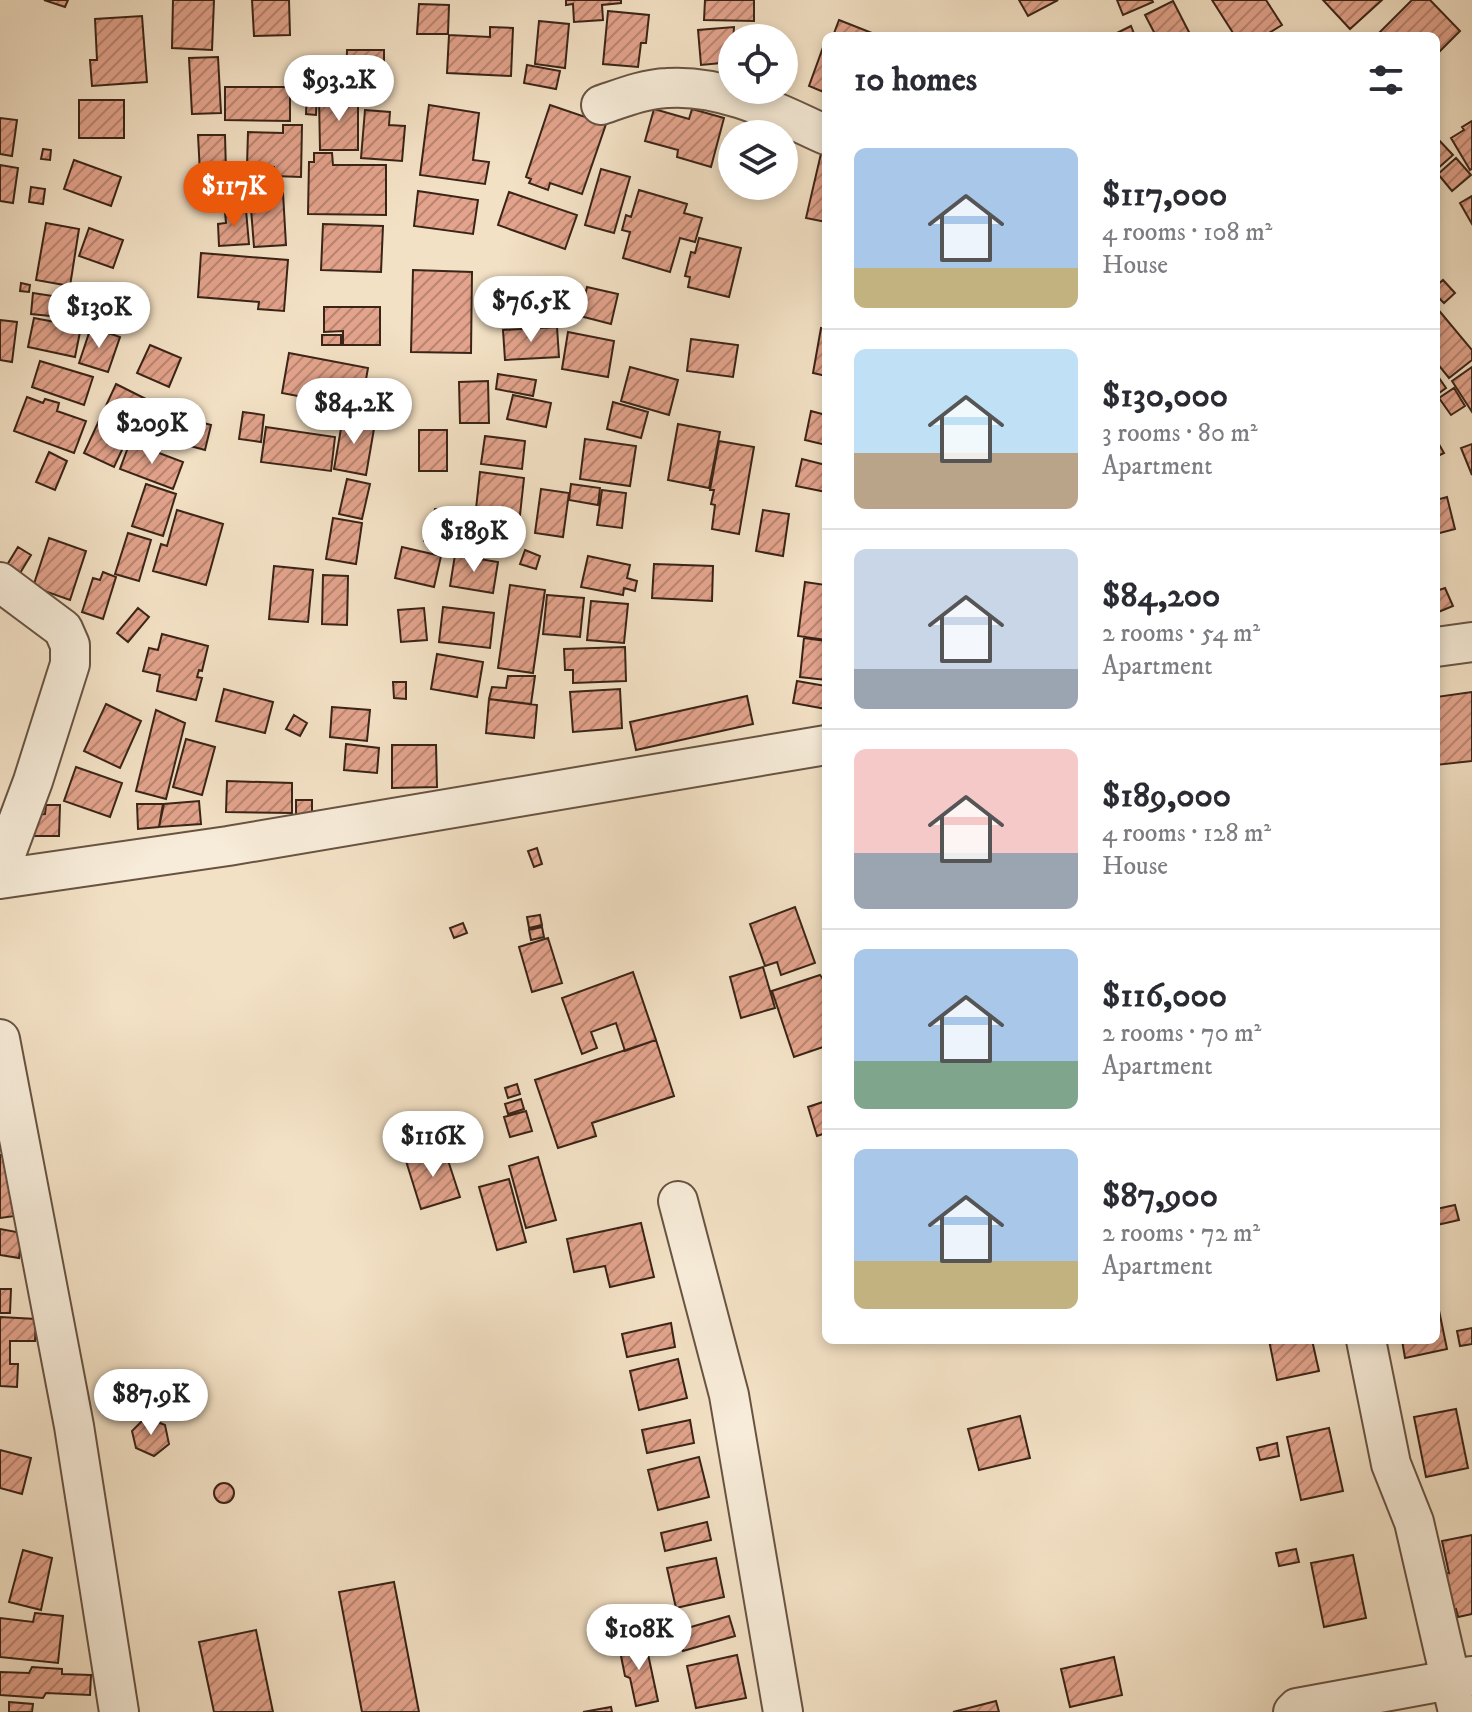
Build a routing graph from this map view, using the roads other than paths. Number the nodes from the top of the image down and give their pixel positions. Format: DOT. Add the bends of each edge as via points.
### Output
graph roads {
  1 [pos="601,105"];
  2 [pos="822,133"];
  3 [pos="0,582"];
  4 [pos="1472,642"];
  5 [pos="1440,646"];
  6 [pos="822,746"];
  7 [pos="0,870"];
  8 [pos="0,879"];
  9 [pos="0,1039"];
  10 [pos="678,1201"];
  11 [pos="1367,1344"];
  12 [pos="1460,1689"];
  13 [pos="119,1712"];
  14 [pos="783,1712"];
  15 [pos="1293,1712"];
  1 -- 2 [label="street" via="666,88 705,90 746,100"];
  3 -- 7 [label="street" via="63,629 70,645 70,664"];
  4 -- 5 [label="street"];
  6 -- 8 [label="street" via="243,844"];
  9 -- 13 [label="street" via="74,1426"];
  10 -- 14 [label="street" via="729,1395"];
  11 -- 12 [label="street" via="1391,1464 1414,1522"];
  12 -- 15 [label="street"];
}
